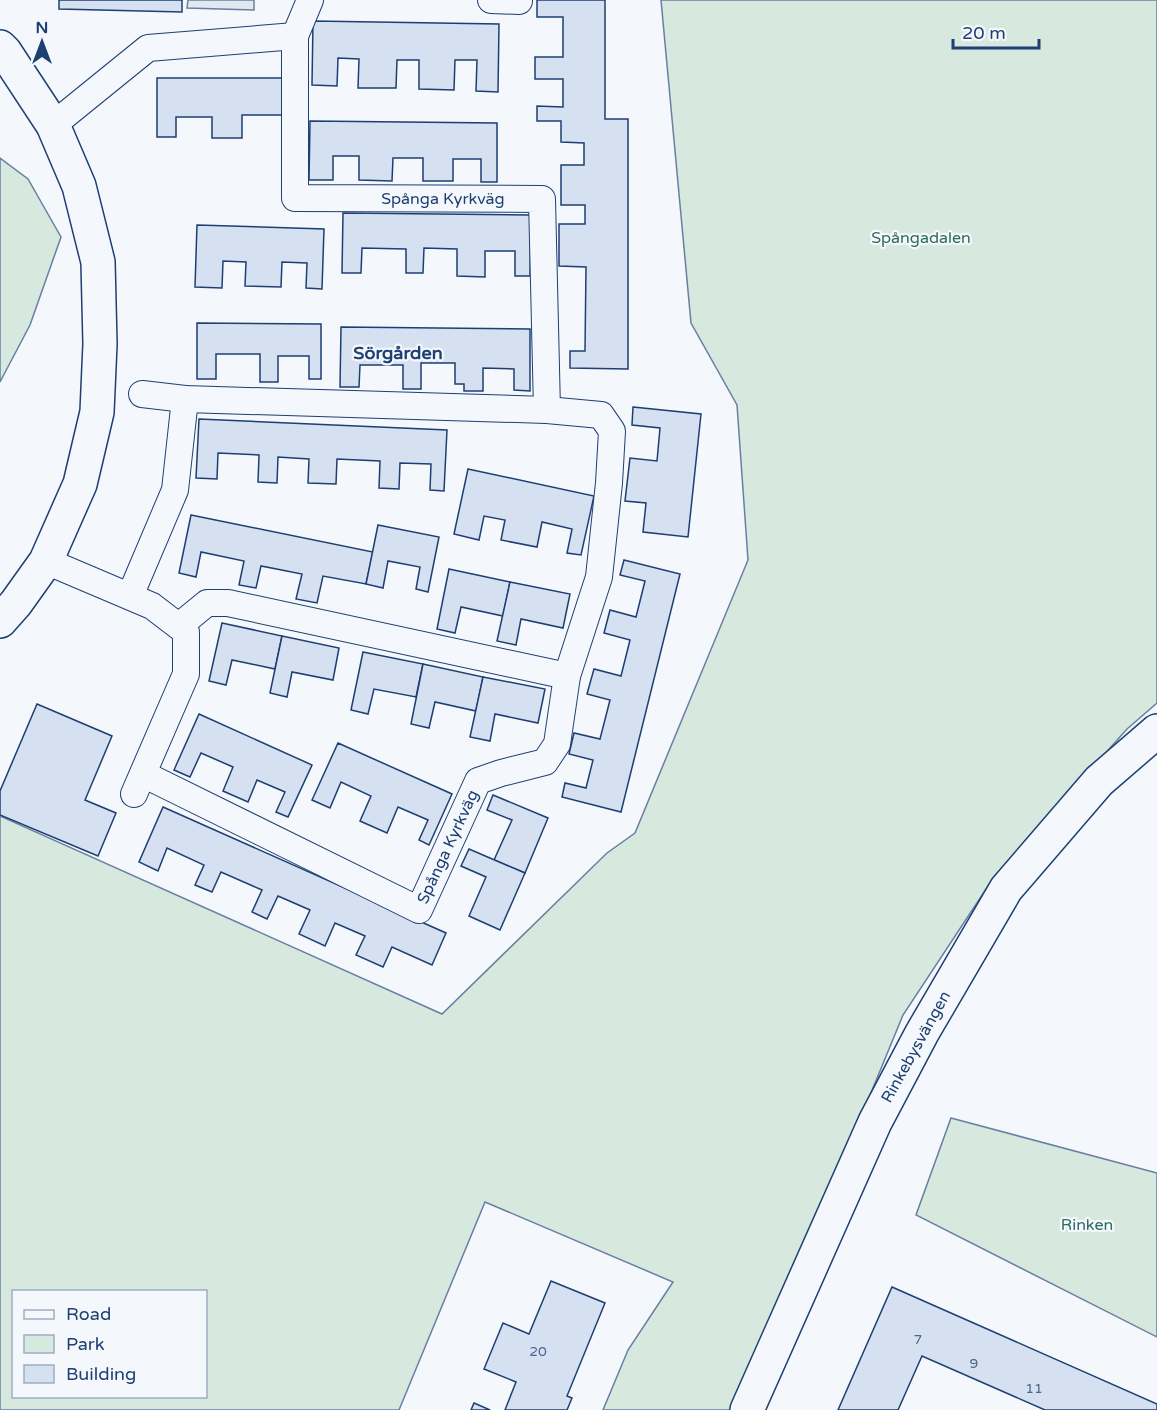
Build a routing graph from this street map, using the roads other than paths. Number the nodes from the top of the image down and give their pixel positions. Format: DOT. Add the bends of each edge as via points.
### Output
graph roads {
  1 [pos="309,0"];
  2 [pos="491,0"];
  3 [pos="519,1"];
  4 [pos="295,36"];
  5 [pos="0,47"];
  6 [pos="53,125"];
  7 [pos="142,394"];
  8 [pos="185,399"];
  9 [pos="547,410"];
  10 [pos="46,561"];
  11 [pos="130,596"];
  12 [pos="0,621"];
  13 [pos="179,626"];
  14 [pos="567,676"];
  15 [pos="1157,731"];
  16 [pos="747,1410"];
  1 -- 4 [label="street, Spånga Kyrkväg"];
  2 -- 3 [label="street"];
  4 -- 6 [label="street" via="148,48"];
  4 -- 9 [label="street, Spånga Kyrkväg" via="295,198 542,199"];
  5 -- 6 [label="street"];
  6 -- 10 [label="street" via="79,186 98,262 100,344 97,412 80,484"];
  7 -- 8 [label="street, Spånga Kyrkväg"];
  8 -- 9 [label="street, Spånga Kyrkväg"];
  8 -- 11 [label="street" via="175,490"];
  9 -- 14 [label="street, Spånga Kyrkväg" via="601,415 612,431 599,578"];
  10 -- 11 [label="street"];
  10 -- 12 [label="street"];
  11 -- 13 [label="street"];
  13 -- 14 [label="street" via="207,603 228,603"];
  13 -- 14 [label="street, Spånga Kyrkväg" via="186,632 186,674 138,784 419,910 478,781 545,762 557,744"];
  15 -- 16 [label="street, Rinkebysvängen" via="1099,781 1006,889 875,1122"];
}
